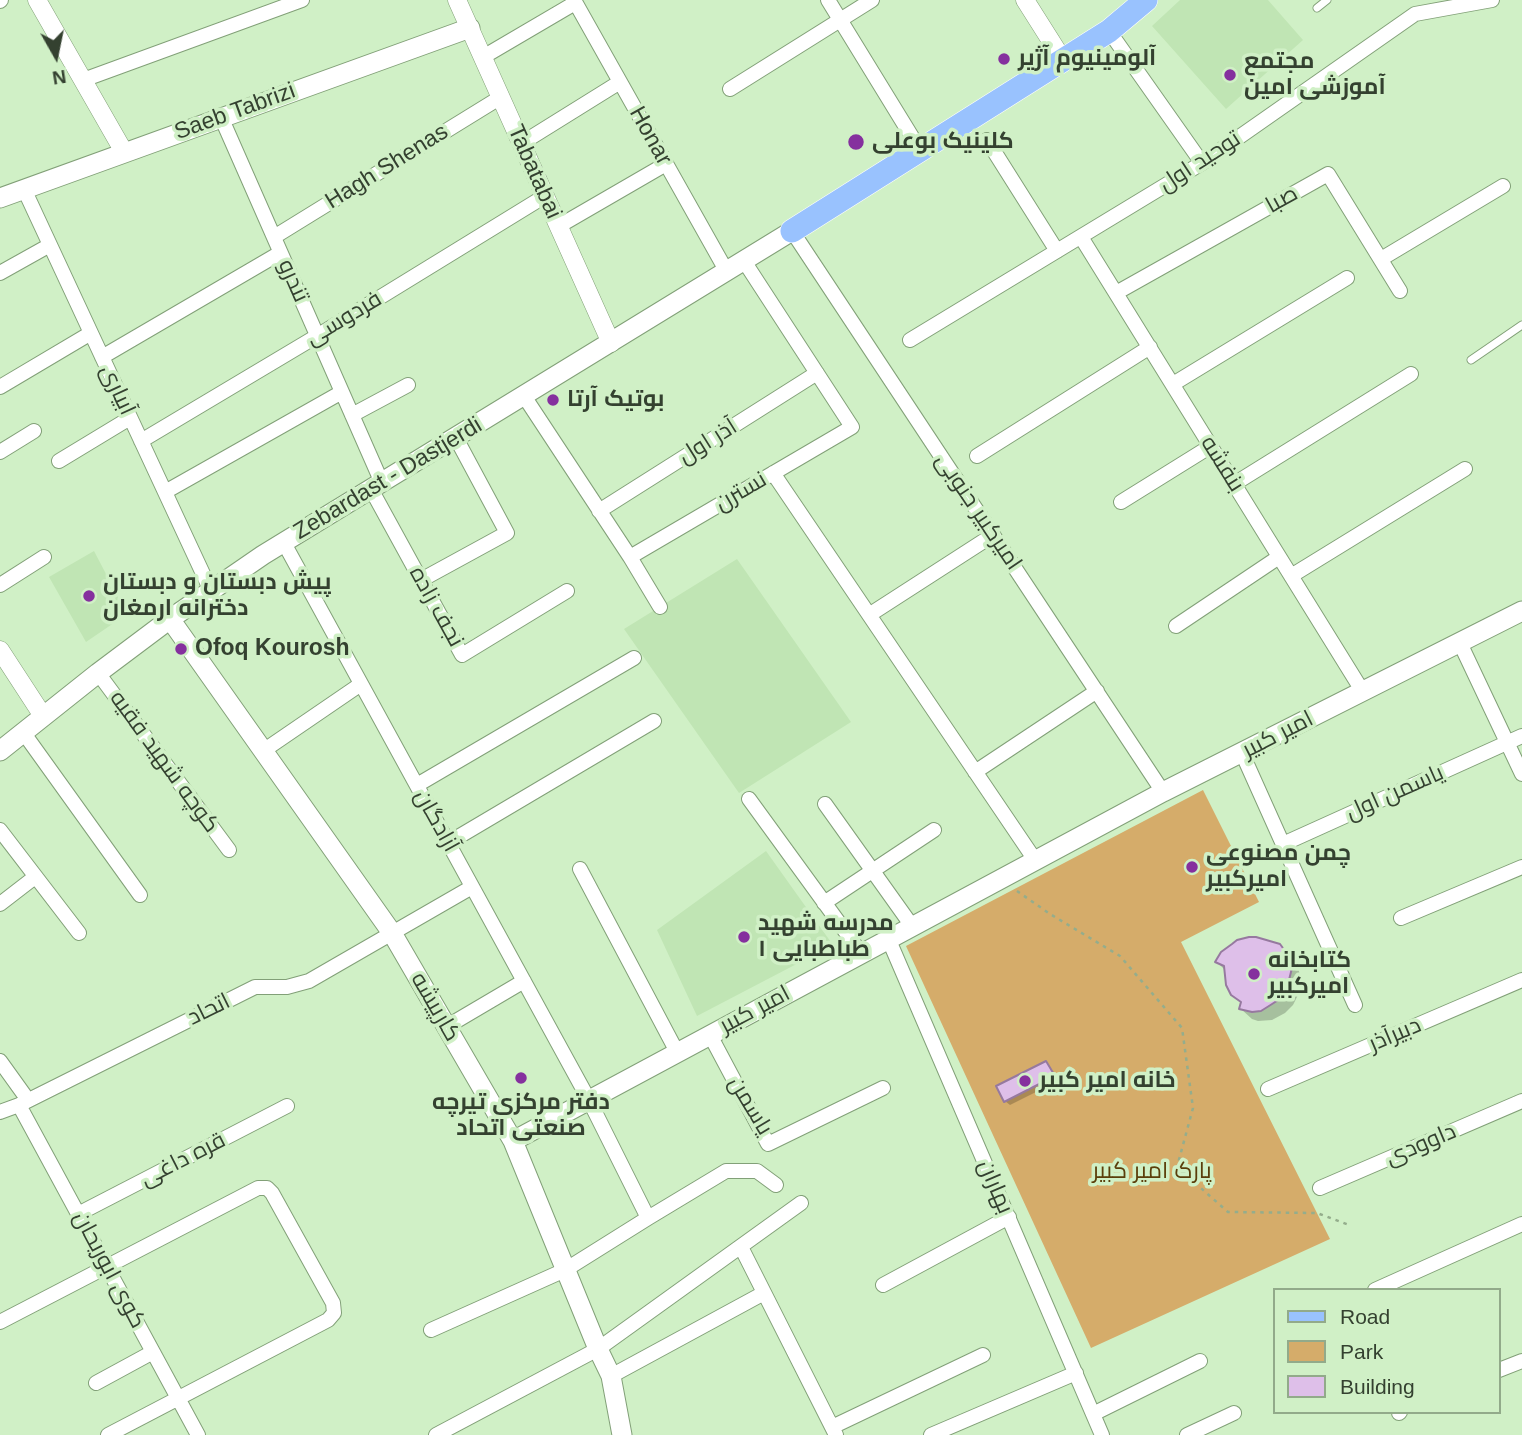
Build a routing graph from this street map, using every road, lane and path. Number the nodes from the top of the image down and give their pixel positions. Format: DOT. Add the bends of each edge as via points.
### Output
graph roads {
  1 [pos="302,0"];
  2 [pos="457,0"];
  3 [pos="828,0"];
  4 [pos="873,0"];
  5 [pos="1025,0"];
  6 [pos="1146,0"];
  7 [pos="1327,0"];
  8 [pos="1492,0"];
  9 [pos="39,1"];
  10 [pos="574,1"];
  11 [pos="1317,8"];
  12 [pos="841,21"];
  13 [pos="470,28"];
  14 [pos="1109,31"];
  15 [pos="483,57"];
  16 [pos="1063,60"];
  17 [pos="83,80"];
  18 [pos="620,82"];
  19 [pos="730,89"];
  20 [pos="501,97"];
  21 [pos="221,117"];
  22 [pos="987,140"];
  23 [pos="522,143"];
  24 [pos="920,150"];
  25 [pos="124,152"];
  26 [pos="1202,163"];
  27 [pos="666,164"];
  28 [pos="1503,186"];
  29 [pos="24,189"];
  30 [pos="545,196"];
  31 [pos="0,198"];
  32 [pos="559,226"];
  33 [pos="792,232"];
  34 [pos="274,237"];
  35 [pos="1081,237"];
  36 [pos="50,245"];
  37 [pos="1057,251"];
  38 [pos="281,253"];
  39 [pos="1381,259"];
  40 [pos="744,261"];
  41 [pos="0,272"];
  42 [pos="727,272"];
  43 [pos="1347,278"];
  44 [pos="1400,291"];
  45 [pos="1116,293"];
  46 [pos="1522,326"];
  47 [pos="91,333"];
  48 [pos="317,336"];
  49 [pos="910,340"];
  50 [pos="611,343"];
  51 [pos="1150,347"];
  52 [pos="102,357"];
  53 [pos="1471,360"];
  54 [pos="817,373"];
  55 [pos="1411,374"];
  56 [pos="1173,384"];
  57 [pos="408,386"];
  58 [pos="0,387"];
  59 [pos="342,392"];
  60 [pos="524,396"];
  61 [pos="352,415"];
  62 [pos="130,418"];
  63 [pos="34,431"];
  64 [pos="456,438"];
  65 [pos="141,441"];
  66 [pos="1211,446"];
  67 [pos="0,452"];
  68 [pos="977,456"];
  69 [pos="59,461"];
  70 [pos="1465,468"];
  71 [pos="773,473"];
  72 [pos="1234,484"];
  73 [pos="376,486"];
  74 [pos="165,492"];
  75 [pos="1121,502"];
  76 [pos="599,511"];
  77 [pos="993,535"];
  78 [pos="284,542"];
  79 [pos="630,556"];
  80 [pos="44,557"];
  81 [pos="1279,557"];
  82 [pos="1291,576"];
  83 [pos="421,580"];
  84 [pos="0,585"];
  85 [pos="211,591"];
  86 [pos="567,591"];
  87 [pos="660,607"];
  88 [pos="1522,611"];
  89 [pos="869,615"];
  90 [pos="170,619"];
  91 [pos="1177,626"];
  92 [pos="1460,643"];
  93 [pos="0,650"];
  94 [pos="634,658"];
  95 [pos="98,673"];
  96 [pos="361,684"];
  97 [pos="1097,691"];
  98 [pos="1363,692"];
  99 [pos="43,716"];
  100 [pos="654,721"];
  101 [pos="23,733"];
  102 [pos="1522,736"];
  103 [pos="1507,743"];
  104 [pos="0,751"];
  105 [pos="263,751"];
  106 [pos="1242,752"];
  107 [pos="975,772"];
  108 [pos="1522,774"];
  109 [pos="416,785"];
  110 [pos="1163,792"];
  111 [pos="749,799"];
  112 [pos="825,804"];
  113 [pos="0,830"];
  114 [pos="934,830"];
  115 [pos="448,843"];
  116 [pos="1283,844"];
  117 [pos="229,850"];
  118 [pos="1035,860"];
  119 [pos="1522,867"];
  120 [pos="580,869"];
  121 [pos="872,871"];
  122 [pos="35,877"];
  123 [pos="1000,879"];
  124 [pos="472,887"];
  125 [pos="139,895"];
  126 [pos="824,903"];
  127 [pos="0,904"];
  128 [pos="1402,918"];
  129 [pos="912,926"];
  130 [pos="79,933"];
  131 [pos="392,933"];
  132 [pos="888,939"];
  133 [pos="861,953"];
  134 [pos="1522,980"];
  135 [pos="524,981"];
  136 [pos="1355,1005"];
  137 [pos="446,1027"];
  138 [pos="710,1035"];
  139 [pos="677,1052"];
  140 [pos="0,1061"];
  141 [pos="883,1088"];
  142 [pos="1268,1089"];
  143 [pos="589,1100"];
  144 [pos="1522,1101"];
  145 [pos="23,1102"];
  146 [pos="288,1106"];
  147 [pos="0,1112"];
  148 [pos="513,1141"];
  149 [pos="776,1185"];
  150 [pos="1320,1188"];
  151 [pos="801,1203"];
  152 [pos="78,1214"];
  153 [pos="1009,1217"];
  154 [pos="648,1218"];
  155 [pos="1522,1224"];
  156 [pos="1349,1225"];
  157 [pos="741,1247"];
  158 [pos="107,1267"];
  159 [pos="565,1270"];
  160 [pos="883,1285"];
  161 [pos="1379,1288"];
  162 [pos="764,1293"];
  163 [pos="0,1322"];
  164 [pos="431,1330"];
  165 [pos="597,1349"];
  166 [pos="153,1352"];
  167 [pos="983,1355"];
  168 [pos="1200,1361"];
  169 [pos="1522,1361"];
  170 [pos="1501,1369"];
  171 [pos="1076,1373"];
  172 [pos="611,1376"];
  173 [pos="96,1383"];
  174 [pos="178,1398"];
  175 [pos="1234,1413"];
  176 [pos="1093,1414"];
  177 [pos="834,1431"];
  178 [pos="108,1435"];
  179 [pos="198,1435"];
  180 [pos="436,1435"];
  181 [pos="622,1435"];
  182 [pos="931,1435"];
  183 [pos="1102,1435"];
  184 [pos="1187,1435"];
  1 -- 17 [label="street"];
  2 -- 13 [label="street, Tabatabai"];
  3 -- 12 [label="street"];
  4 -- 12 [label="street"];
  5 -- 16 [label="street"];
  6 -- 14 [label="main road"];
  7 -- 11 [label="lane"];
  8 -- 26 [label="street, توحید اول" via="1415,14"];
  9 -- 17 [label="street"];
  10 -- 15 [label="street"];
  10 -- 18 [label="street, Honar"];
  12 -- 19 [label="street"];
  12 -- 24 [label="street"];
  13 -- 15 [label="street, Tabatabai"];
  13 -- 21 [label="main road, Saeb Tabrizi"];
  14 -- 16 [label="main road"];
  14 -- 26 [label="street"];
  15 -- 20 [label="street, Tabatabai"];
  16 -- 24 [label="main road"];
  17 -- 25 [label="street"];
  18 -- 23 [label="street"];
  18 -- 27 [label="street, Honar"];
  20 -- 23 [label="street, Tabatabai"];
  20 -- 34 [label="street, Hagh Shenas"];
  21 -- 25 [label="main road, Saeb Tabrizi"];
  21 -- 34 [label="street, تندرو"];
  22 -- 37 [label="street"];
  23 -- 30 [label="street, Tabatabai"];
  24 -- 33 [label="main road"];
  25 -- 29 [label="main road, Saeb Tabrizi"];
  26 -- 35 [label="street, توحید اول"];
  27 -- 32 [label="street"];
  27 -- 42 [label="street, Honar"];
  28 -- 39 [label="street"];
  29 -- 31 [label="main road, Saeb Tabrizi"];
  29 -- 36 [label="street, آبیاری"];
  30 -- 32 [label="street, Tabatabai"];
  30 -- 48 [label="street, فردوسی"];
  32 -- 50 [label="street, Tabatabai"];
  33 -- 40 [label="main road, Zebardast - Dastjerdi"];
  33 -- 77 [label="street, امیرکبیر جنوبی"];
  34 -- 38 [label="street, تندرو"];
  35 -- 37 [label="street, توحید اول"];
  35 -- 45 [label="street, بنفشه"];
  36 -- 41 [label="street"];
  36 -- 47 [label="street, آبیاری"];
  37 -- 49 [label="street, توحید اول"];
  38 -- 48 [label="street, تندرو"];
  38 -- 52 [label="street"];
  39 -- 44 [label="street, صبا"];
  39 -- 45 [label="street, صبا" via="1328,174"];
  40 -- 42 [label="main road, Zebardast - Dastjerdi"];
  40 -- 54 [label="street"];
  42 -- 50 [label="main road, Zebardast - Dastjerdi"];
  43 -- 56 [label="street"];
  45 -- 51 [label="street, بنفشه"];
  46 -- 53 [label="lane"];
  47 -- 52 [label="street, آبیاری"];
  47 -- 58 [label="street"];
  48 -- 59 [label="street, تندرو"];
  48 -- 65 [label="street, فردوسی"];
  50 -- 60 [label="main road, Zebardast - Dastjerdi"];
  51 -- 56 [label="street, بنفشه"];
  51 -- 68 [label="street"];
  52 -- 62 [label="street, آبیاری"];
  54 -- 71 [label="street, نسترن" via="852,426"];
  54 -- 76 [label="street, آذر اول"];
  55 -- 72 [label="street"];
  56 -- 66 [label="street, بنفشه"];
  57 -- 61 [label="street"];
  59 -- 61 [label="street, تندرو"];
  59 -- 74 [label="street"];
  60 -- 64 [label="main road, Zebardast - Dastjerdi"];
  60 -- 76 [label="street"];
  61 -- 73 [label="street, تندرو"];
  62 -- 65 [label="street, آبیاری"];
  62 -- 69 [label="street"];
  63 -- 67 [label="street"];
  64 -- 73 [label="main road, Zebardast - Dastjerdi"];
  64 -- 83 [label="street" via="507,533"];
  65 -- 74 [label="street, آبیاری"];
  66 -- 72 [label="street, بنفشه"];
  66 -- 75 [label="street"];
  70 -- 82 [label="street"];
  71 -- 79 [label="street, نسترن"];
  71 -- 89 [label="street"];
  72 -- 81 [label="street, بنفشه"];
  73 -- 78 [label="main road, Zebardast - Dastjerdi"];
  73 -- 83 [label="street, نجف زاده"];
  74 -- 85 [label="street, آبیاری"];
  76 -- 79 [label="street"];
  77 -- 89 [label="street"];
  77 -- 97 [label="street, امیرکبیر جنوبی"];
  78 -- 85 [label="main road, Zebardast - Dastjerdi"];
  78 -- 96 [label="street, آزادگان"];
  79 -- 87 [label="street"];
  80 -- 84 [label="street"];
  81 -- 82 [label="street, بنفشه"];
  81 -- 91 [label="street"];
  82 -- 98 [label="street, بنفشه"];
  83 -- 86 [label="street, نجف زاده" via="462,655"];
  85 -- 90 [label="main road, Zebardast - Dastjerdi"];
  88 -- 92 [label="main road, امیر کبیر"];
  89 -- 107 [label="street"];
  90 -- 95 [label="main road, Zebardast - Dastjerdi"];
  90 -- 105 [label="main road, کارپیشه"];
  92 -- 98 [label="main road, امیر کبیر"];
  92 -- 103 [label="street"];
  93 -- 99 [label="street"];
  94 -- 109 [label="street"];
  95 -- 99 [label="main road, Zebardast - Dastjerdi"];
  95 -- 117 [label="street, کوچه شهید فقیه"];
  96 -- 105 [label="street"];
  96 -- 109 [label="street, آزادگان"];
  97 -- 107 [label="street"];
  97 -- 110 [label="street, امیرکبیر جنوبی"];
  98 -- 106 [label="main road, امیر کبیر"];
  99 -- 101 [label="main road, Zebardast - Dastjerdi"];
  100 -- 115 [label="street"];
  101 -- 104 [label="main road, Zebardast - Dastjerdi"];
  101 -- 125 [label="street"];
  102 -- 103 [label="street, یاسمن اول"];
  103 -- 108 [label="street"];
  103 -- 116 [label="street, یاسمن اول"];
  105 -- 131 [label="main road, کارپیشه"];
  106 -- 110 [label="main road, امیر کبیر"];
  106 -- 116 [label="street"];
  107 -- 118 [label="street"];
  109 -- 115 [label="street, آزادگان"];
  110 -- 118 [label="main road, امیر کبیر"];
  111 -- 126 [label="street"];
  112 -- 121 [label="street"];
  113 -- 122 [label="street"];
  114 -- 121 [label="street"];
  115 -- 124 [label="street, آزادگان"];
  116 -- 136 [label="street"];
  118 -- 123 [label="main road, امیر کبیر"];
  119 -- 128 [label="street"];
  120 -- 139 [label="street"];
  121 -- 126 [label="street"];
  121 -- 129 [label="street"];
  122 -- 127 [label="street"];
  122 -- 130 [label="street"];
  123 -- 129 [label="main road, امیر کبیر"];
  123 -- 156 [label="path" via="1120,956 1182,1028 1193,1108 1177,1167 1228,1212 1317,1213"];
  124 -- 131 [label="street, اتحاد"];
  124 -- 135 [label="street, آزادگان"];
  126 -- 133 [label="street"];
  129 -- 132 [label="main road, امیر کبیر"];
  131 -- 137 [label="main road, کارپیشه"];
  131 -- 145 [label="street, اتحاد" via="309,981 256,987"];
  132 -- 133 [label="main road, امیر کبیر"];
  132 -- 153 [label="street, بهاران"];
  133 -- 138 [label="main road, امیر کبیر"];
  134 -- 142 [label="street, دبیرآذر"];
  135 -- 137 [label="street"];
  135 -- 143 [label="street, آزادگان"];
  137 -- 148 [label="main road, کارپیشه"];
  138 -- 139 [label="main road, امیر کبیر"];
  138 -- 141 [label="street, یاسمن" via="768,1144"];
  139 -- 143 [label="main road, امیر کبیر"];
  140 -- 145 [label="street, کوی ابوریحان"];
  143 -- 148 [label="main road, امیر کبیر"];
  143 -- 154 [label="street, آزادگان"];
  144 -- 150 [label="street, داوودی"];
  145 -- 147 [label="street, اتحاد"];
  145 -- 152 [label="street, کوی ابوریحان"];
  146 -- 152 [label="street, قره داغی"];
  148 -- 159 [label="main road, کارپیشه"];
  149 -- 154 [label="street" via="757,1171 726,1171"];
  151 -- 157 [label="street"];
  152 -- 158 [label="street, کوی ابوریحان"];
  153 -- 160 [label="street"];
  153 -- 171 [label="street, بهاران"];
  154 -- 159 [label="street"];
  155 -- 161 [label="street"];
  157 -- 162 [label="street"];
  157 -- 165 [label="street"];
  158 -- 163 [label="street"];
  158 -- 166 [label="street, کوی ابوریحان"];
  158 -- 174 [label="street" via="258,1188 267,1188 333,1303 334,1313 328,1320"];
  159 -- 164 [label="street"];
  159 -- 165 [label="main road, کارپیشه"];
  162 -- 172 [label="street"];
  162 -- 177 [label="street"];
  165 -- 172 [label="main road, کارپیشه"];
  165 -- 180 [label="street"];
  166 -- 173 [label="street"];
  166 -- 174 [label="street, کوی ابوریحان"];
  167 -- 177 [label="street"];
  168 -- 176 [label="street"];
  169 -- 170 [label="street"];
  171 -- 176 [label="street, بهاران"];
  171 -- 182 [label="street"];
  172 -- 181 [label="main road, کارپیشه"];
  174 -- 178 [label="street"];
  174 -- 179 [label="street, کوی ابوریحان"];
  175 -- 184 [label="street"];
  176 -- 183 [label="street, بهاران"];
}
